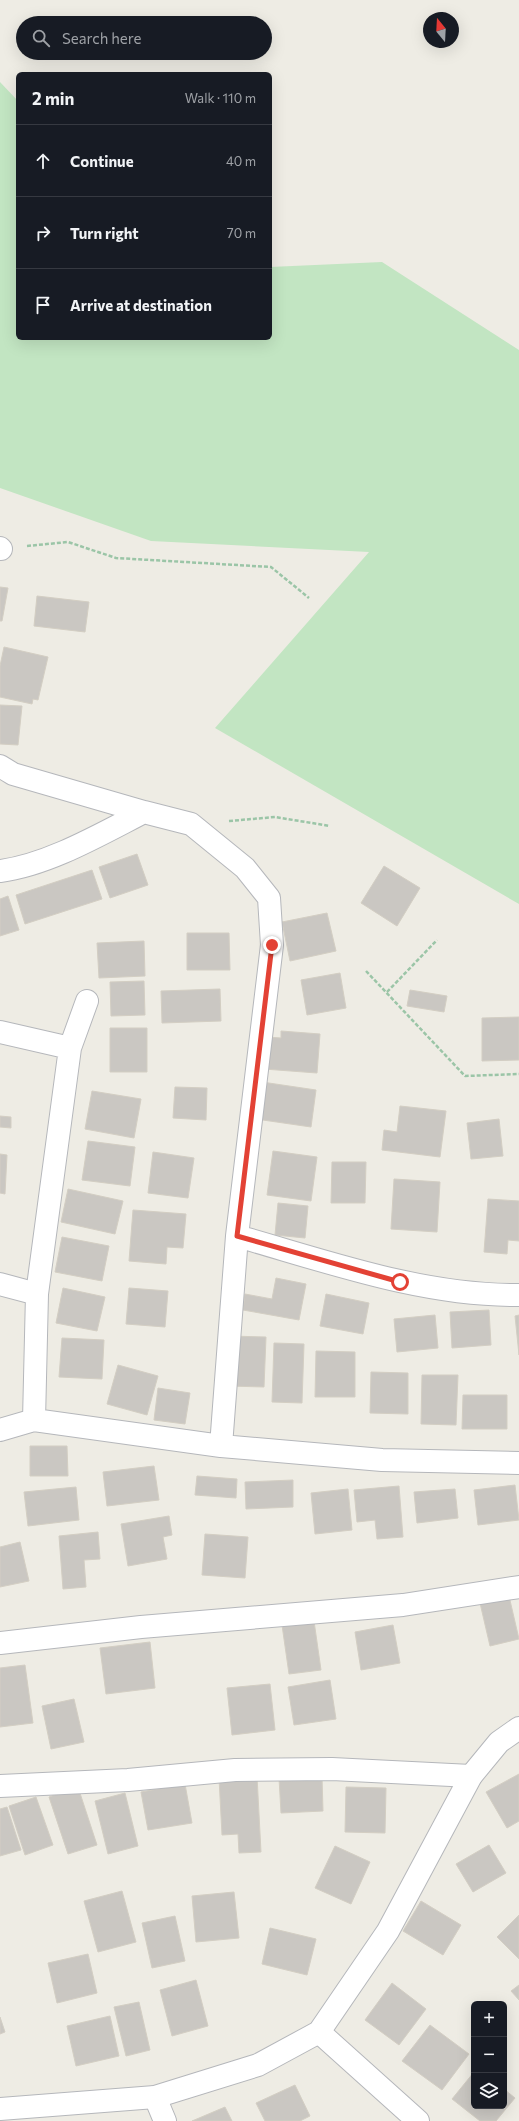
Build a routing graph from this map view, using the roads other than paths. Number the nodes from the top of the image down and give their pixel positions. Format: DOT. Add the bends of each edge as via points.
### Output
graph roads {
  1 [pos="0,766"];
  2 [pos="144,812"];
  3 [pos="0,871"];
  4 [pos="86,1002"];
  5 [pos="0,1032"];
  6 [pos="70,1048"];
  7 [pos="237,1236"];
  8 [pos="0,1284"];
  9 [pos="37,1294"];
  10 [pos="519,1295"];
  11 [pos="34,1420"];
  12 [pos="0,1430"];
  13 [pos="221,1446"];
  14 [pos="519,1463"];
  15 [pos="519,1587"];
  16 [pos="0,1644"];
  17 [pos="519,1728"];
  18 [pos="471,1776"];
  19 [pos="0,1786"];
  20 [pos="319,2032"];
  21 [pos="155,2097"];
  22 [pos="0,2109"];
  23 [pos="165,2121"];
  24 [pos="418,2121"];
  1 -- 2 [label="street" via="13,774"];
  2 -- 3 [label="street" via="83,844 17,869"];
  2 -- 7 [label="street" via="191,824 246,868 269,898 272,945"];
  4 -- 6 [label="street"];
  5 -- 6 [label="street"];
  6 -- 9 [label="street"];
  7 -- 10 [label="street" via="400,1282 485,1295"];
  7 -- 13 [label="street"];
  8 -- 9 [label="street"];
  9 -- 11 [label="street"];
  11 -- 12 [label="street"];
  11 -- 13 [label="street"];
  13 -- 14 [label="street" via="382,1460"];
  15 -- 16 [label="street" via="403,1605 141,1627"];
  17 -- 18 [label="street" via="499,1742"];
  18 -- 19 [label="street" via="332,1769 235,1770 128,1780"];
  18 -- 20 [label="street" via="388,1931"];
  20 -- 21 [label="street" via="258,2065"];
  20 -- 24 [label="street"];
  21 -- 22 [label="street"];
  21 -- 23 [label="street"];
}
